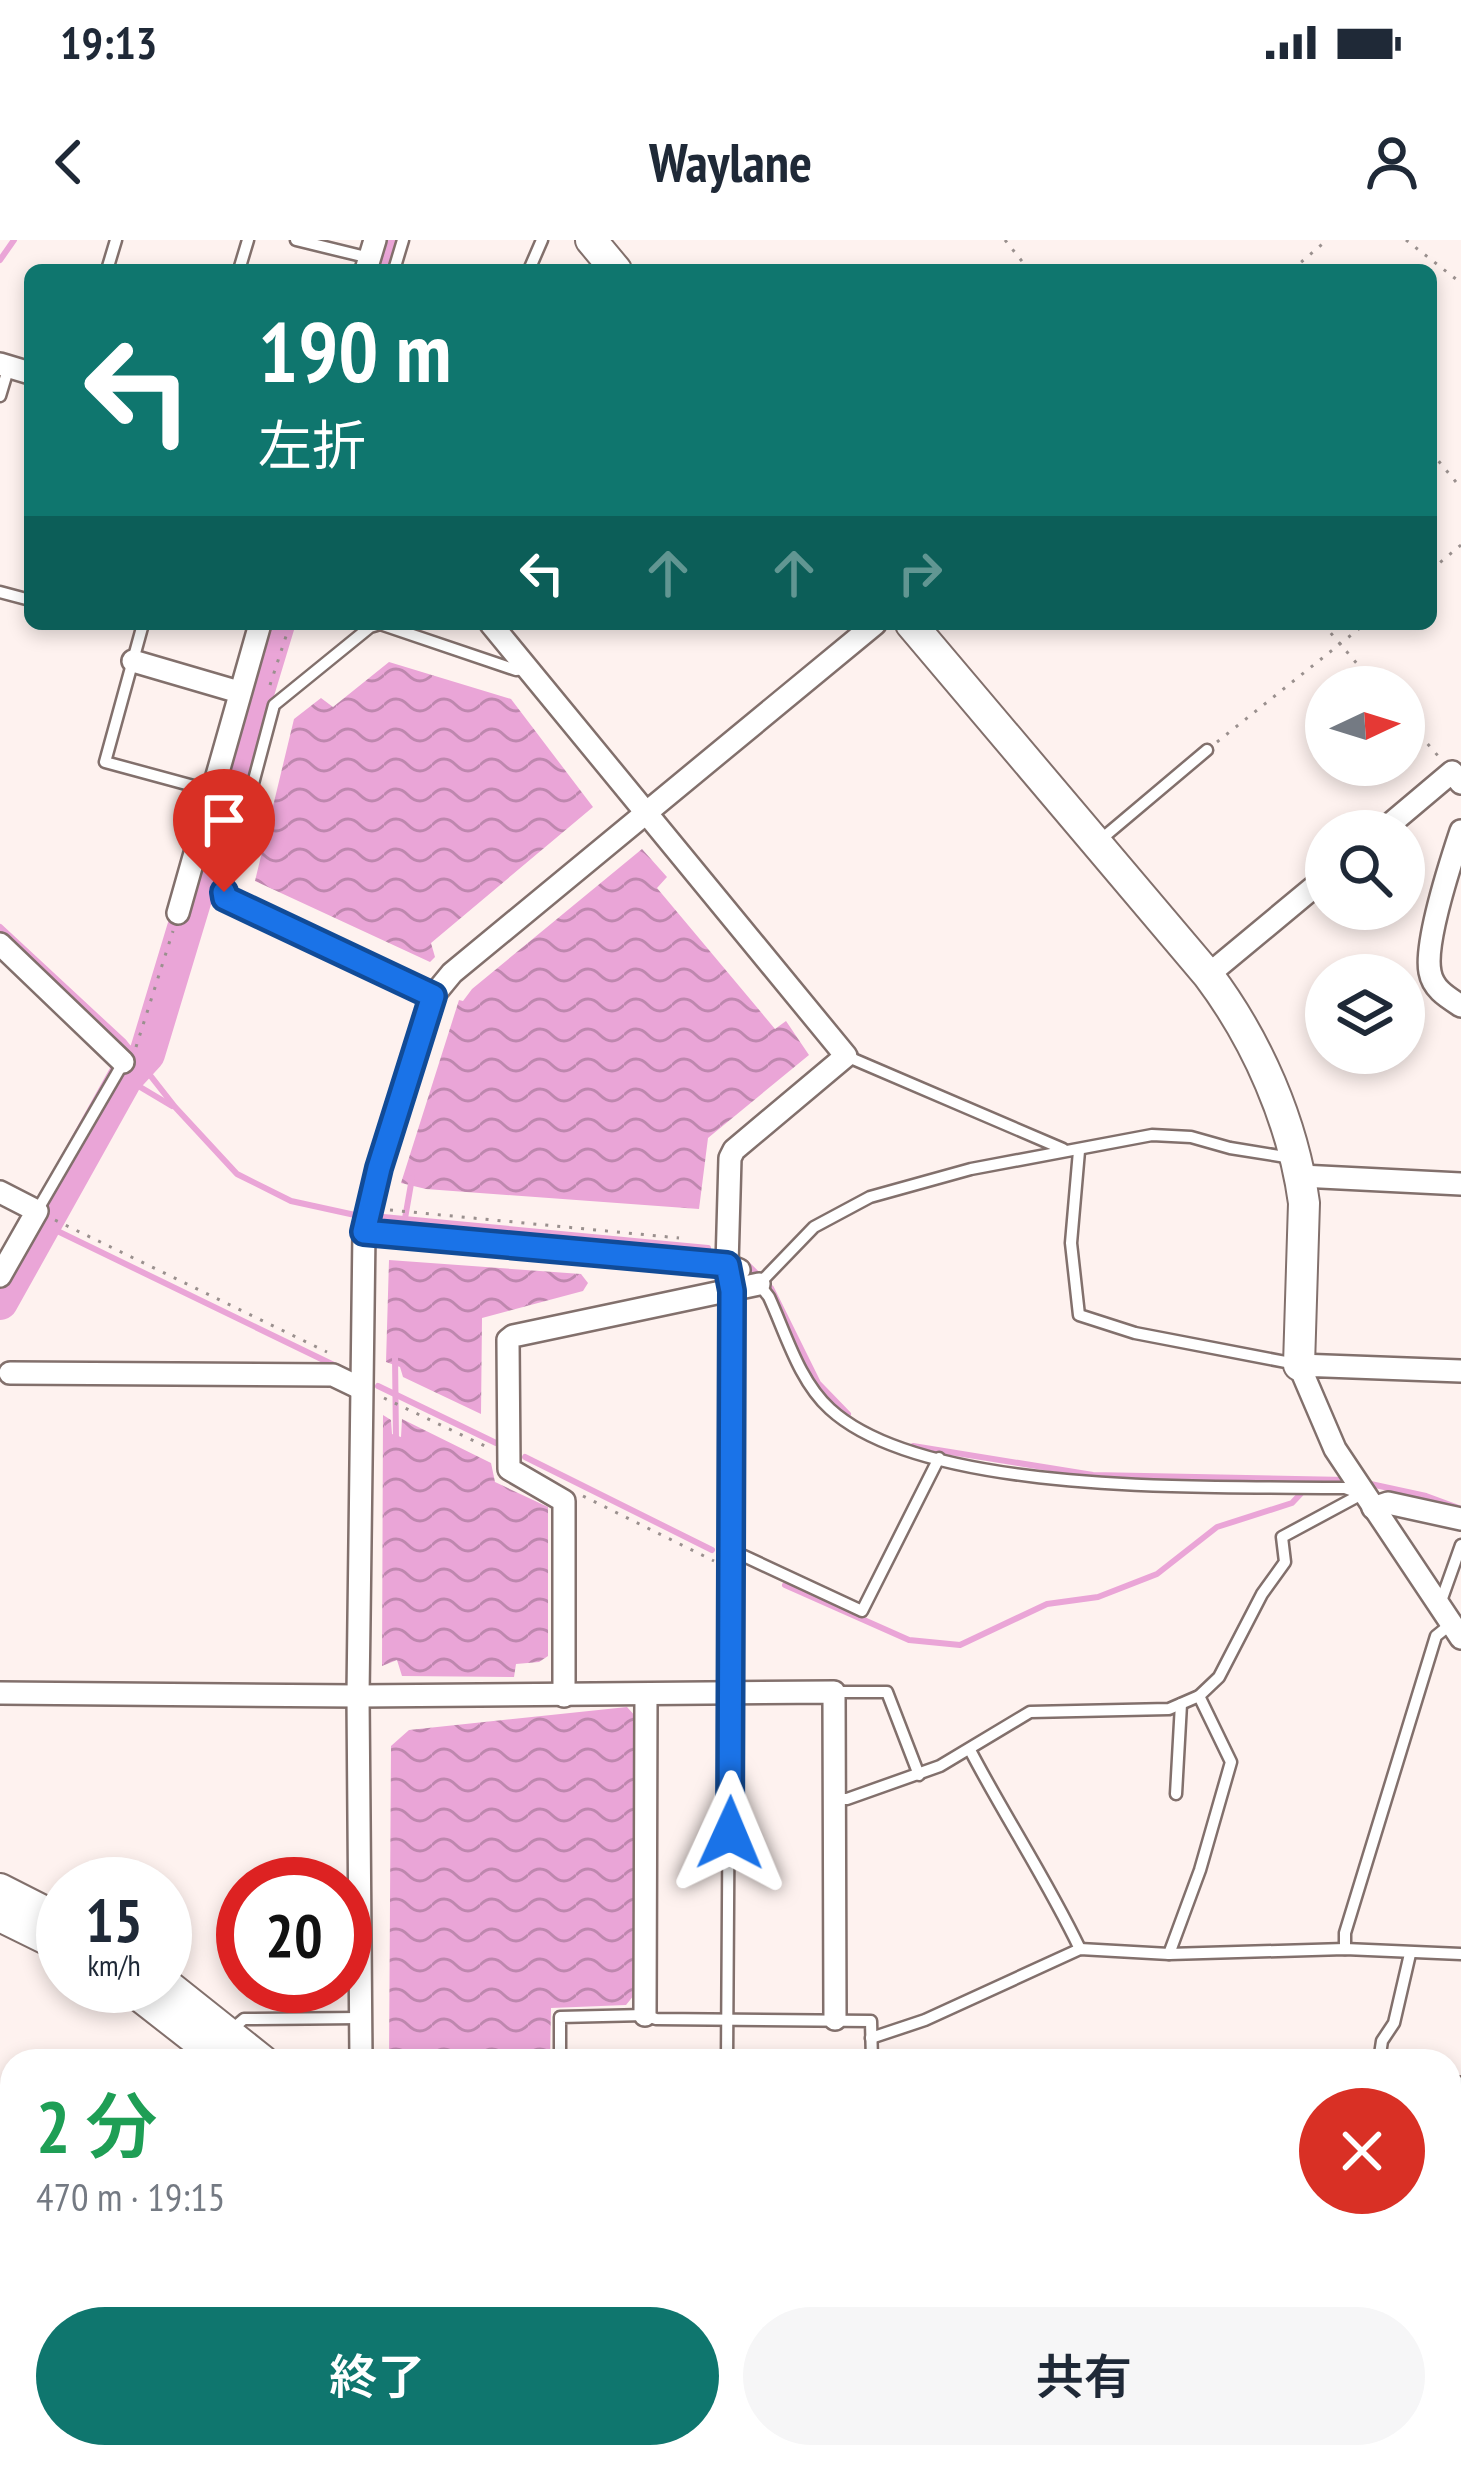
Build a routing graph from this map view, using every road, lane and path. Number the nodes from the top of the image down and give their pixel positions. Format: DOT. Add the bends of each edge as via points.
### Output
graph roads {
  1 [pos="296,240"];
  2 [pos="591,240"];
  3 [pos="1004,240"];
  4 [pos="1327,240"];
  5 [pos="1406,240"];
  6 [pos="370,256"];
  7 [pos="611,264"];
  8 [pos="1024,264"];
  9 [pos="1299,264"];
  10 [pos="1437,264"];
  11 [pos="1437,264"];
  12 [pos="1461,283"];
  13 [pos="13,368"];
  14 [pos="0,396"];
  15 [pos="1437,459"];
  16 [pos="1461,488"];
  17 [pos="1461,545"];
  18 [pos="1437,564"];
  19 [pos="141,630"];
  20 [pos="258,630"];
  21 [pos="288,630"];
  22 [pos="365,630"];
  23 [pos="398,630"];
  24 [pos="495,630"];
  25 [pos="868,630"];
  26 [pos="916,630"];
  27 [pos="1328,630"];
  28 [pos="1358,630"];
  29 [pos="1340,644"];
  30 [pos="133,661"];
  31 [pos="1359,666"];
  32 [pos="526,669"];
  33 [pos="239,692"];
  34 [pos="274,705"];
  35 [pos="1425,741"];
  36 [pos="1207,750"];
  37 [pos="1457,778"];
  38 [pos="212,791"];
  39 [pos="1412,810"];
  40 [pos="647,815"];
  41 [pos="1461,831"];
  42 [pos="1094,844"];
  43 [pos="1305,895"];
  44 [pos="178,913"];
  45 [pos="1436,922"];
  46 [pos="1461,931"];
  47 [pos="0,944"];
  48 [pos="1208,975"];
  49 [pos="433,996"];
  50 [pos="1461,1006"];
  51 [pos="846,1056"];
  52 [pos="123,1062"];
  53 [pos="1063,1149"];
  54 [pos="1078,1151"];
  55 [pos="1299,1167"];
  56 [pos="1461,1184"];
  57 [pos="0,1192"];
  58 [pos="369,1205"];
  59 [pos="41,1213"];
  60 [pos="364,1232"];
  61 [pos="728,1254"];
  62 [pos="0,1276"];
  63 [pos="759,1284"];
  64 [pos="732,1291"];
  65 [pos="1299,1365"];
  66 [pos="1461,1371"];
  67 [pos="10,1372"];
  68 [pos="360,1378"];
  69 [pos="939,1458"];
  70 [pos="509,1459"];
  71 [pos="570,1489"];
  72 [pos="1368,1501"];
  73 [pos="1461,1520"];
  74 [pos="1461,1545"];
  75 [pos="731,1550"];
  76 [pos="731,1569"];
  77 [pos="1451,1622"];
  78 [pos="834,1692"];
  79 [pos="0,1693"];
  80 [pos="731,1693"];
  81 [pos="646,1695"];
  82 [pos="358,1696"];
  83 [pos="564,1696"];
  84 [pos="1199,1696"];
  85 [pos="1180,1704"];
  86 [pos="970,1750"];
  87 [pos="919,1775"];
  88 [pos="1176,1794"];
  89 [pos="835,1799"];
  90 [pos="0,1889"];
  91 [pos="36,1907"];
  92 [pos="0,1916"];
  93 [pos="36,1934"];
  94 [pos="1345,1948"];
  95 [pos="1080,1949"];
  96 [pos="1169,1954"];
  97 [pos="1410,1954"];
  98 [pos="1461,1954"];
  99 [pos="192,2011"];
  100 [pos="172,2013"];
  101 [pos="645,2015"];
  102 [pos="359,2018"];
  103 [pos="727,2019"];
  104 [pos="835,2019"];
  105 [pos="871,2038"];
  106 [pos="226,2046"];
  107 [pos="360,2049"];
  108 [pos="560,2049"];
  109 [pos="727,2049"];
  110 [pos="871,2049"];
  111 [pos="1381,2049"];
  1 -- 6 [label="lane"];
  2 -- 7 [label="street"];
  3 -- 8 [label="path"];
  4 -- 9 [label="path"];
  5 -- 11 [label="path"];
  10 -- 12 [label="path"];
  13 -- 14 [label="lane"];
  15 -- 16 [label="path"];
  17 -- 18 [label="path"];
  19 -- 30 [label="lane"];
  20 -- 33 [label="street"];
  21 -- 34 [label="path" via="269,691"];
  22 -- 34 [label="lane"];
  23 -- 32 [label="lane"];
  24 -- 32 [label="street"];
  25 -- 40 [label="street"];
  26 -- 42 [label="street"];
  27 -- 29 [label="path"];
  28 -- 29 [label="path"];
  29 -- 31 [label="path"];
  29 -- 36 [label="path"];
  30 -- 33 [label="street"];
  30 -- 38 [label="lane" via="105,762"];
  32 -- 40 [label="street"];
  33 -- 38 [label="street"];
  34 -- 49 [label="lane" via="225,898"];
  35 -- 37 [label="path"];
  36 -- 42 [label="lane"];
  37 -- 39 [label="street"];
  38 -- 44 [label="street"];
  40 -- 49 [label="street"];
  40 -- 51 [label="street"];
  41 -- 45 [label="street"];
  42 -- 48 [label="street"];
  43 -- 48 [label="street"];
  44 -- 52 [label="path" via="141,1041"];
  45 -- 46 [label="street"];
  45 -- 50 [label="street" via="1429,970 1435,986"];
  47 -- 52 [label="street"];
  48 -- 55 [label="street" via="1248,1032"];
  49 -- 58 [label="street"];
  51 -- 53 [label="lane"];
  51 -- 61 [label="street" via="734,1150"];
  52 -- 59 [label="lane"];
  53 -- 54 [label="lane"];
  53 -- 63 [label="lane" via="870,1197 814,1227"];
  54 -- 55 [label="lane" via="1172,1136"];
  54 -- 65 [label="lane" via="1071,1243 1079,1315"];
  55 -- 56 [label="street"];
  55 -- 65 [label="street"];
  57 -- 59 [label="street"];
  58 -- 60 [label="street"];
  58 -- 61 [label="path"];
  59 -- 62 [label="street"];
  59 -- 68 [label="path"];
  60 -- 61 [label="street"];
  60 -- 68 [label="street"];
  61 -- 63 [label="street"];
  61 -- 64 [label="street"];
  63 -- 64 [label="street"];
  63 -- 69 [label="lane" via="829,1408 877,1441"];
  64 -- 70 [label="street" via="513,1336"];
  64 -- 75 [label="lane"];
  65 -- 66 [label="street"];
  65 -- 72 [label="street"];
  67 -- 68 [label="street"];
  68 -- 70 [label="path"];
  68 -- 82 [label="street"];
  69 -- 72 [label="lane" via="1010,1474 1133,1485 1345,1488"];
  69 -- 75 [label="lane" via="862,1611"];
  70 -- 83 [label="street" via="514,1474 564,1501"];
  71 -- 76 [label="path"];
  72 -- 73 [label="street"];
  72 -- 77 [label="street"];
  72 -- 84 [label="lane" via="1282,1538 1285,1562 1219,1677"];
  74 -- 77 [label="lane"];
  75 -- 76 [label="lane"];
  76 -- 80 [label="lane"];
  77 -- 94 [label="lane" via="1436,1636"];
  78 -- 80 [label="street"];
  78 -- 87 [label="lane" via="887,1692"];
  78 -- 89 [label="street"];
  79 -- 82 [label="street"];
  80 -- 81 [label="street"];
  80 -- 103 [label="lane"];
  81 -- 83 [label="street"];
  81 -- 101 [label="street"];
  82 -- 83 [label="street"];
  82 -- 102 [label="street"];
  84 -- 85 [label="lane"];
  84 -- 96 [label="lane" via="1231,1762"];
  85 -- 86 [label="lane" via="1030,1712"];
  85 -- 88 [label="lane"];
  86 -- 87 [label="lane"];
  86 -- 95 [label="lane"];
  87 -- 89 [label="lane"];
  89 -- 104 [label="street"];
  90 -- 91 [label="street"];
  92 -- 93 [label="street"];
  94 -- 96 [label="lane"];
  94 -- 97 [label="lane"];
  95 -- 96 [label="lane"];
  95 -- 105 [label="lane"];
  97 -- 98 [label="lane"];
  97 -- 111 [label="lane"];
  99 -- 106 [label="street"];
  100 -- 106 [label="street"];
  101 -- 103 [label="lane"];
  101 -- 108 [label="lane" via="560,2017"];
  102 -- 106 [label="lane" via="244,2019"];
  102 -- 107 [label="street"];
  103 -- 104 [label="lane"];
  103 -- 109 [label="lane"];
  104 -- 105 [label="lane" via="871,2020"];
  105 -- 110 [label="lane"];
}
